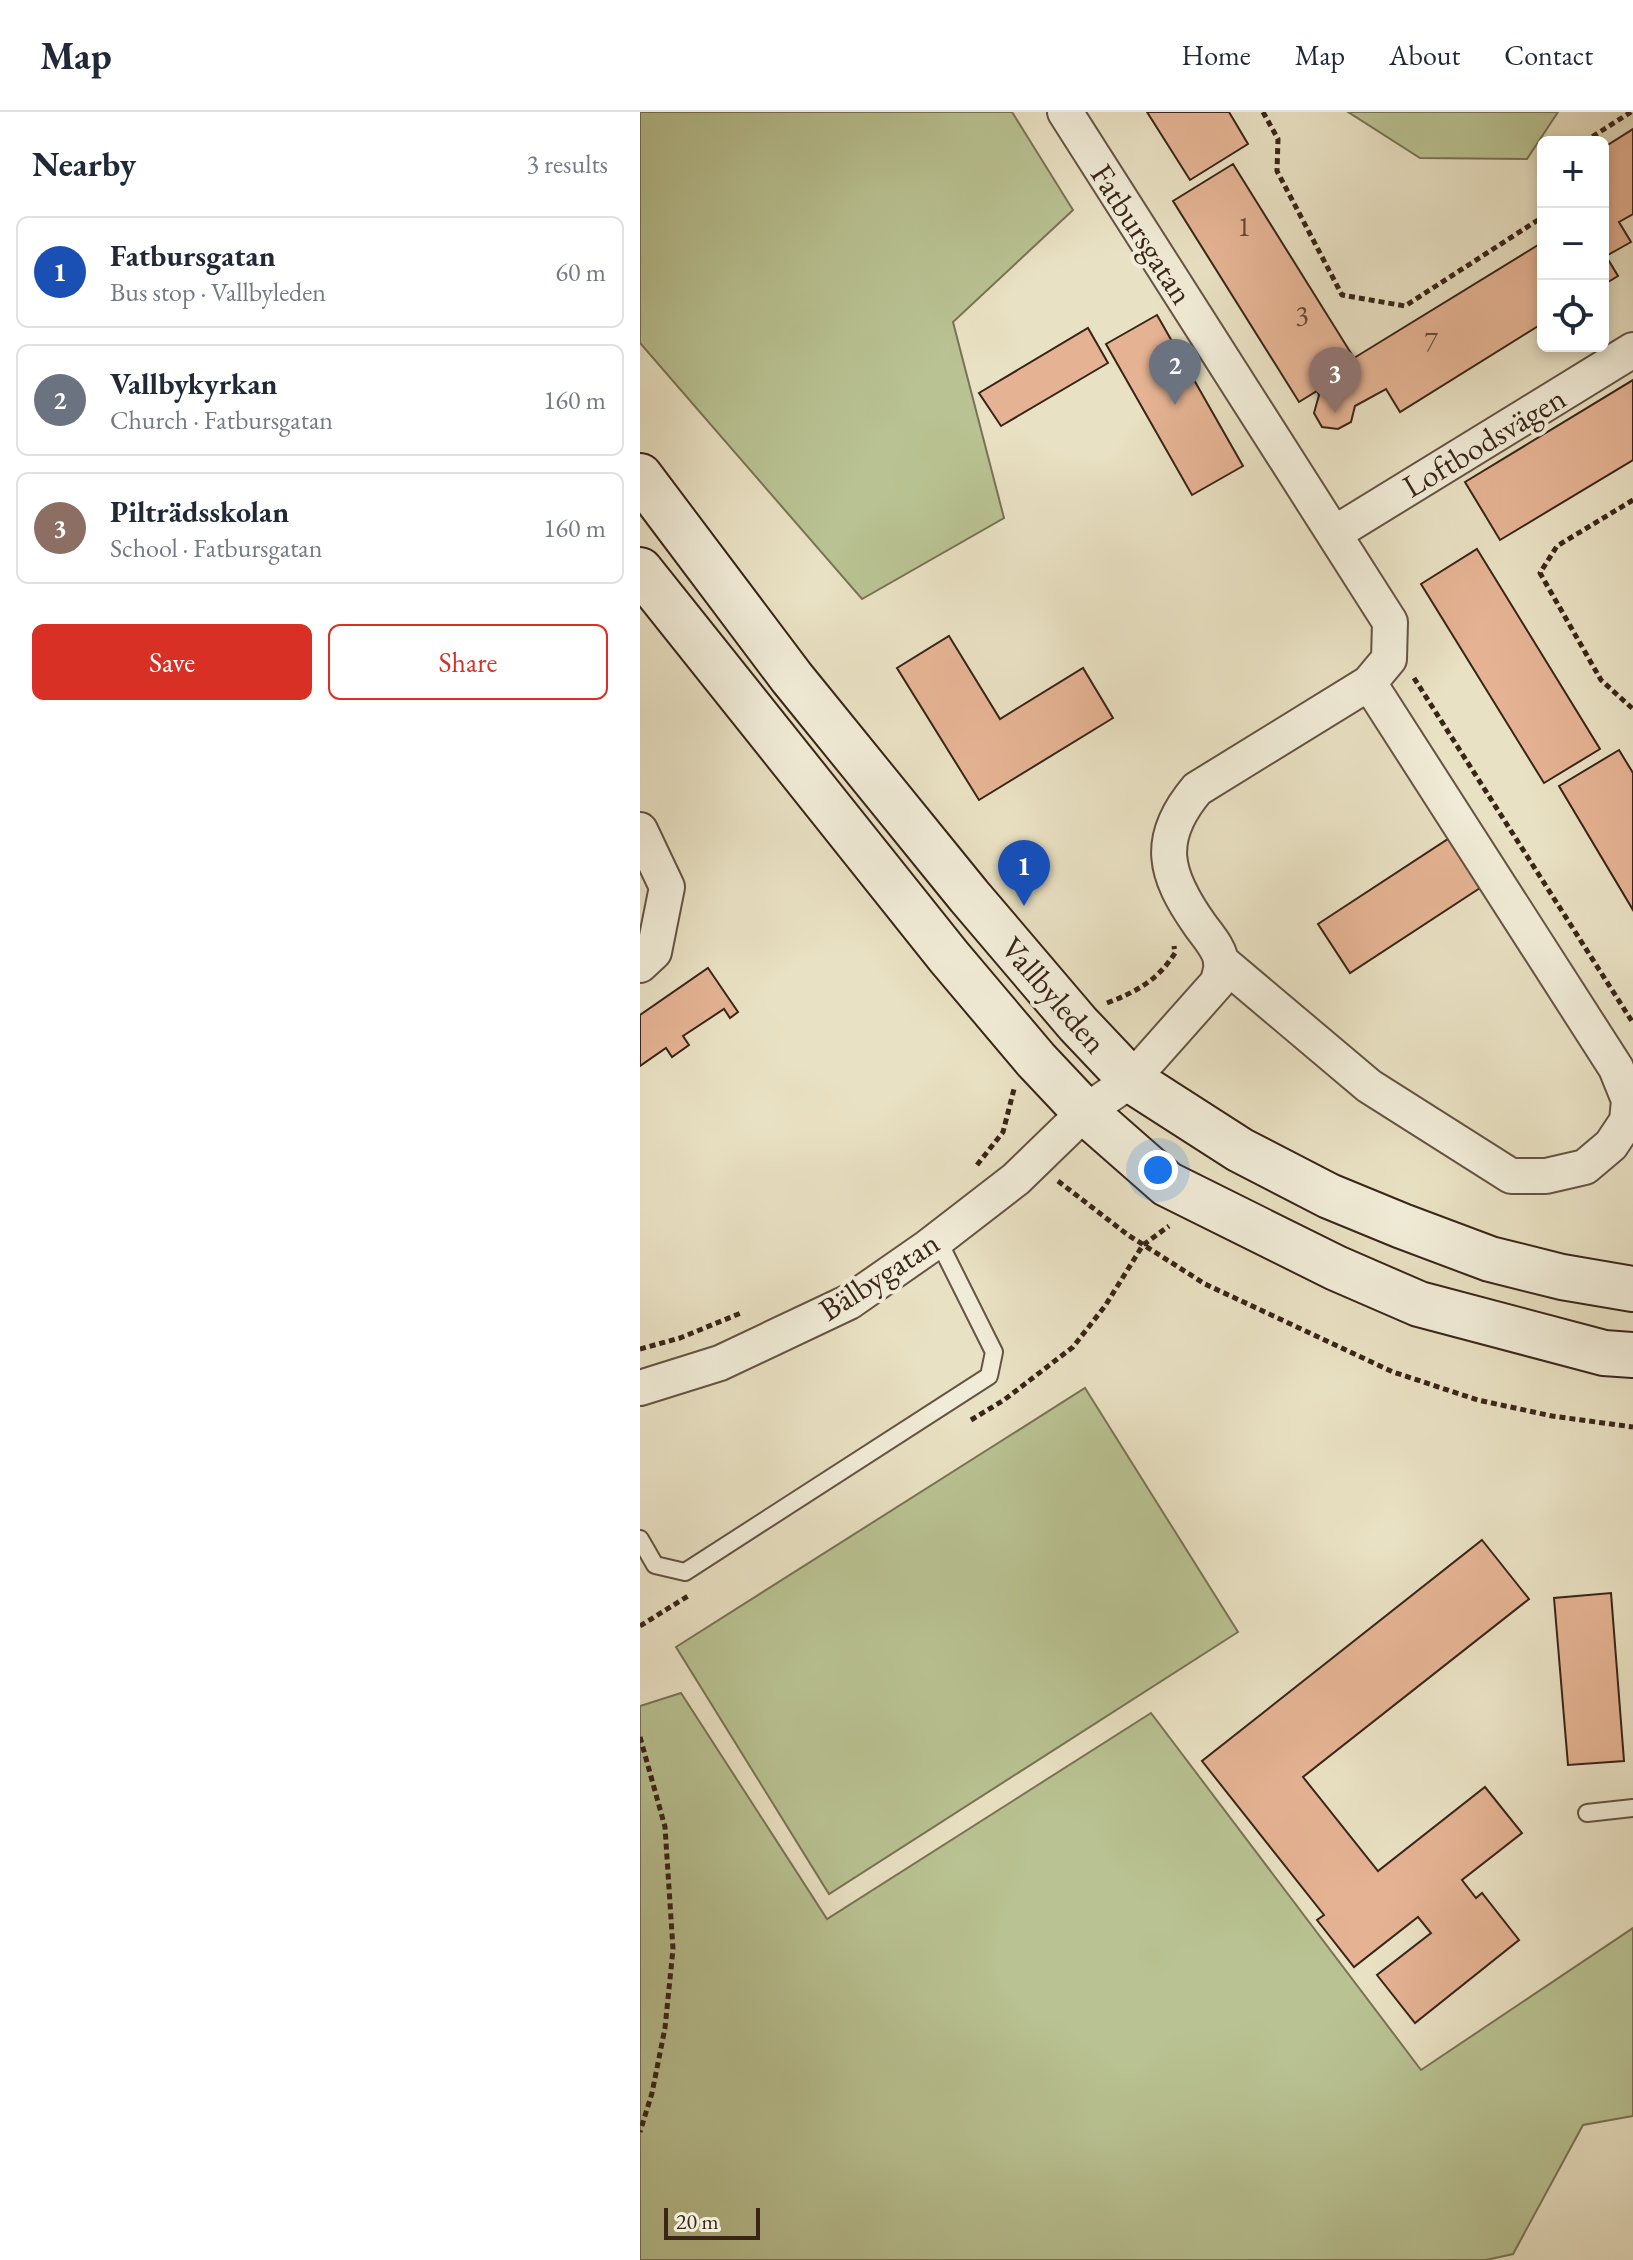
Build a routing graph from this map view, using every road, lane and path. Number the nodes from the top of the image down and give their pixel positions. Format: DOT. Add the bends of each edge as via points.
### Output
graph roads {
  1 [pos="1065,112"];
  2 [pos="1263,112"];
  3 [pos="1631,112"];
  4 [pos="1593,136"];
  5 [pos="1541,208"];
  6 [pos="1633,350"];
  7 [pos="640,476"];
  8 [pos="1633,500"];
  9 [pos="1335,533"];
  10 [pos="640,570"];
  11 [pos="1379,671"];
  12 [pos="1633,709"];
  13 [pos="640,830"];
  14 [pos="1173,941"];
  15 [pos="1222,962"];
  16 [pos="640,965"];
  17 [pos="1633,1023"];
  18 [pos="1078,1024"];
  19 [pos="1131,1080"];
  20 [pos="1085,1112"];
  21 [pos="1036,1161"];
  22 [pos="975,1167"];
  23 [pos="1173,1223"];
  24 [pos="938,1240"];
  25 [pos="1143,1245"];
  26 [pos="1633,1289"];
  27 [pos="752,1309"];
  28 [pos="640,1349"];
  29 [pos="1633,1355"];
  30 [pos="640,1388"];
  31 [pos="1633,1427"];
  32 [pos="640,1539"];
  33 [pos="640,1737"];
  34 [pos="1633,1808"];
  35 [pos="1587,1813"];
  36 [pos="640,2132"];
  1 -- 9 [label="street, Fatbursgatan"];
  2 -- 5 [label="path" via="1278,139 1277,171 1342,295 1405,306 1538,220"];
  3 -- 4 [label="path"];
  6 -- 9 [label="street, Loftbodsvägen"];
  7 -- 18 [label="main road, Vallbyleden" via="792,678"];
  8 -- 12 [label="path" via="1557,546 1540,573 1601,680"];
  9 -- 11 [label="street, Fatbursgatan" via="1390,622"];
  10 -- 20 [label="main road, Vallbyleden" via="949,957"];
  11 -- 15 [label="street" via="1197,789 1182,807 1167,850 1171,869"];
  11 -- 15 [label="street" via="1616,1068 1629,1100 1627,1121 1611,1145 1585,1167 1546,1176 1511,1176 1369,1086"];
  11 -- 17 [label="path" via="1409,669"];
  13 -- 16 [label="street" via="667,887 654,952"];
  14 -- 18 [label="path" via="1175,953 1164,971"];
  15 -- 19 [label="street" via="1218,982"];
  18 -- 19 [label="main road, Vallbyleden"];
  19 -- 20 [label="street"];
  19 -- 26 [label="main road, Vallbyleden" via="1240,1150 1329,1196 1490,1259"];
  20 -- 21 [label="street, Bälbygatan"];
  20 -- 29 [label="main road, Vallbyleden" via="1167,1184 1336,1268 1419,1304 1604,1353"];
  21 -- 22 [label="path" via="1003,1132"];
  21 -- 24 [label="street, Bälbygatan"];
  21 -- 25 [label="path"];
  23 -- 25 [label="path"];
  24 -- 30 [label="street, Bälbygatan" via="849,1302 720,1363"];
  24 -- 32 [label="lane" via="994,1352 989,1376 685,1572 655,1565"];
  25 -- 31 [label="path" via="1245,1305 1393,1372 1478,1400"];
  27 -- 28 [label="path"];
  33 -- 36 [label="path" via="665,1827 673,1949 665,2028"];
  34 -- 35 [label="lane"];
}
